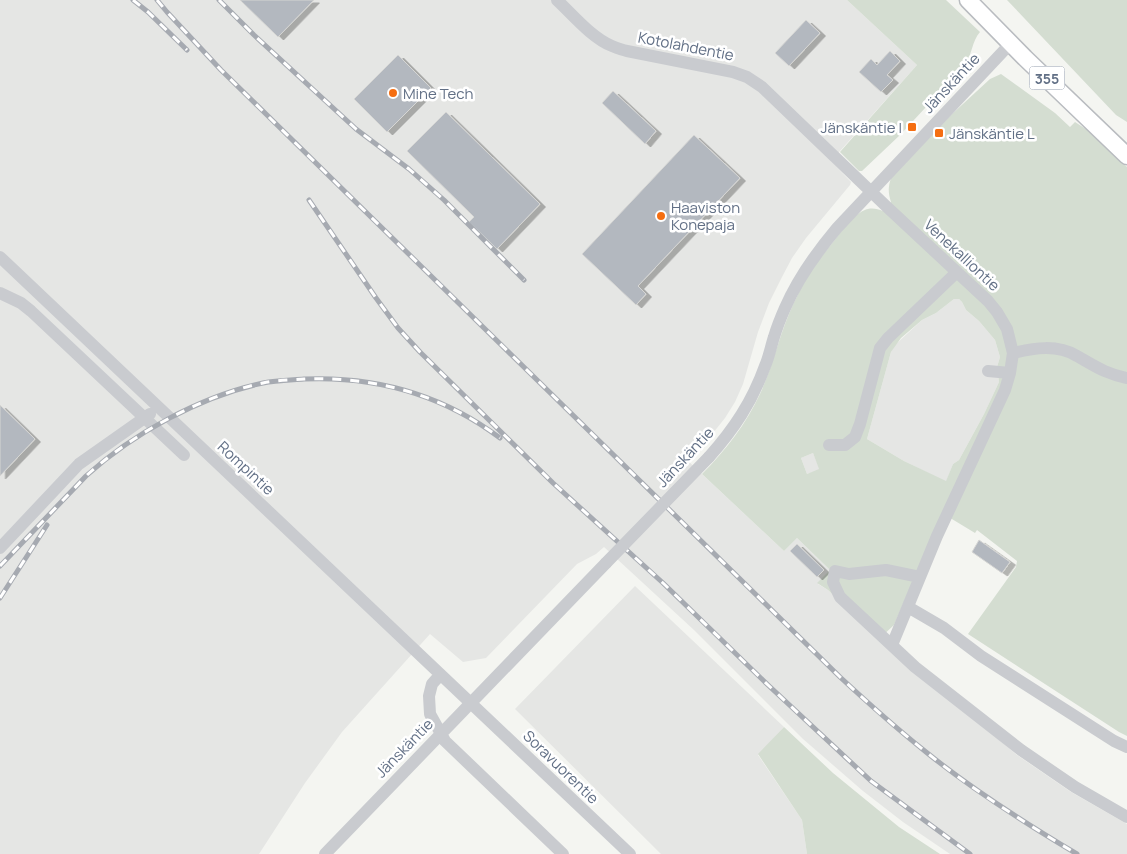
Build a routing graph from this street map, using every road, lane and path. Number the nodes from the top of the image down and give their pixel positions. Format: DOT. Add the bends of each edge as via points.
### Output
graph roads {
  1 [pos="557,0"];
  2 [pos="968,0"];
  3 [pos="1011,43"];
  4 [pos="1127,156"];
  5 [pos="871,191"];
  6 [pos="0,257"];
  7 [pos="957,272"];
  8 [pos="0,293"];
  9 [pos="1013,353"];
  10 [pos="988,371"];
  11 [pos="1010,372"];
  12 [pos="1127,378"];
  13 [pos="159,408"];
  14 [pos="144,417"];
  15 [pos="829,445"];
  16 [pos="184,455"];
  17 [pos="0,548"];
  18 [pos="920,577"];
  19 [pos="908,607"];
  20 [pos="892,645"];
  21 [pos="440,675"];
  22 [pos="470,703"];
  23 [pos="441,734"];
  24 [pos="1127,747"];
  25 [pos="1127,817"];
  26 [pos="325,854"];
  27 [pos="564,854"];
  28 [pos="630,854"];
  1 -- 5 [label="street, Kotolahdentie" via="611,46 733,72 762,86"];
  2 -- 3 [label="main road, 355"];
  3 -- 4 [label="main road, 355"];
  3 -- 5 [label="street, Jänskäntie"];
  5 -- 7 [label="street, Venekalliontie"];
  5 -- 22 [label="street, Jänskäntie, bridge" via="819,249 796,284 756,390 735,426 709,457"];
  6 -- 13 [label="street, Rompintie"];
  7 -- 9 [label="street, Venekalliontie" via="998,312 1007,329"];
  7 -- 15 [label="street" via="880,348 855,437 845,445"];
  8 -- 14 [label="street" via="31,311"];
  9 -- 11 [label="street, Venekalliontie"];
  9 -- 12 [label="street" via="1041,348 1063,350 1106,372"];
  10 -- 11 [label="street"];
  11 -- 18 [label="street, Venekalliontie" via="1005,390"];
  13 -- 14 [label="street"];
  13 -- 21 [label="street, Rompintie"];
  14 -- 16 [label="street"];
  14 -- 17 [label="street" via="79,464"];
  18 -- 19 [label="street, Venekalliontie"];
  18 -- 20 [label="street" via="886,570 849,574 836,571 833,582 840,597"];
  19 -- 20 [label="street, Venekalliontie"];
  19 -- 24 [label="street"];
  20 -- 25 [label="street" via="915,667 1021,750"];
  21 -- 22 [label="street, Rompintie"];
  21 -- 23 [label="street" via="432,684 429,696 430,714"];
  22 -- 23 [label="street, Jänskäntie"];
  22 -- 28 [label="street, Soravuorentie"];
  23 -- 26 [label="street, Jänskäntie"];
  23 -- 27 [label="street"];
}
